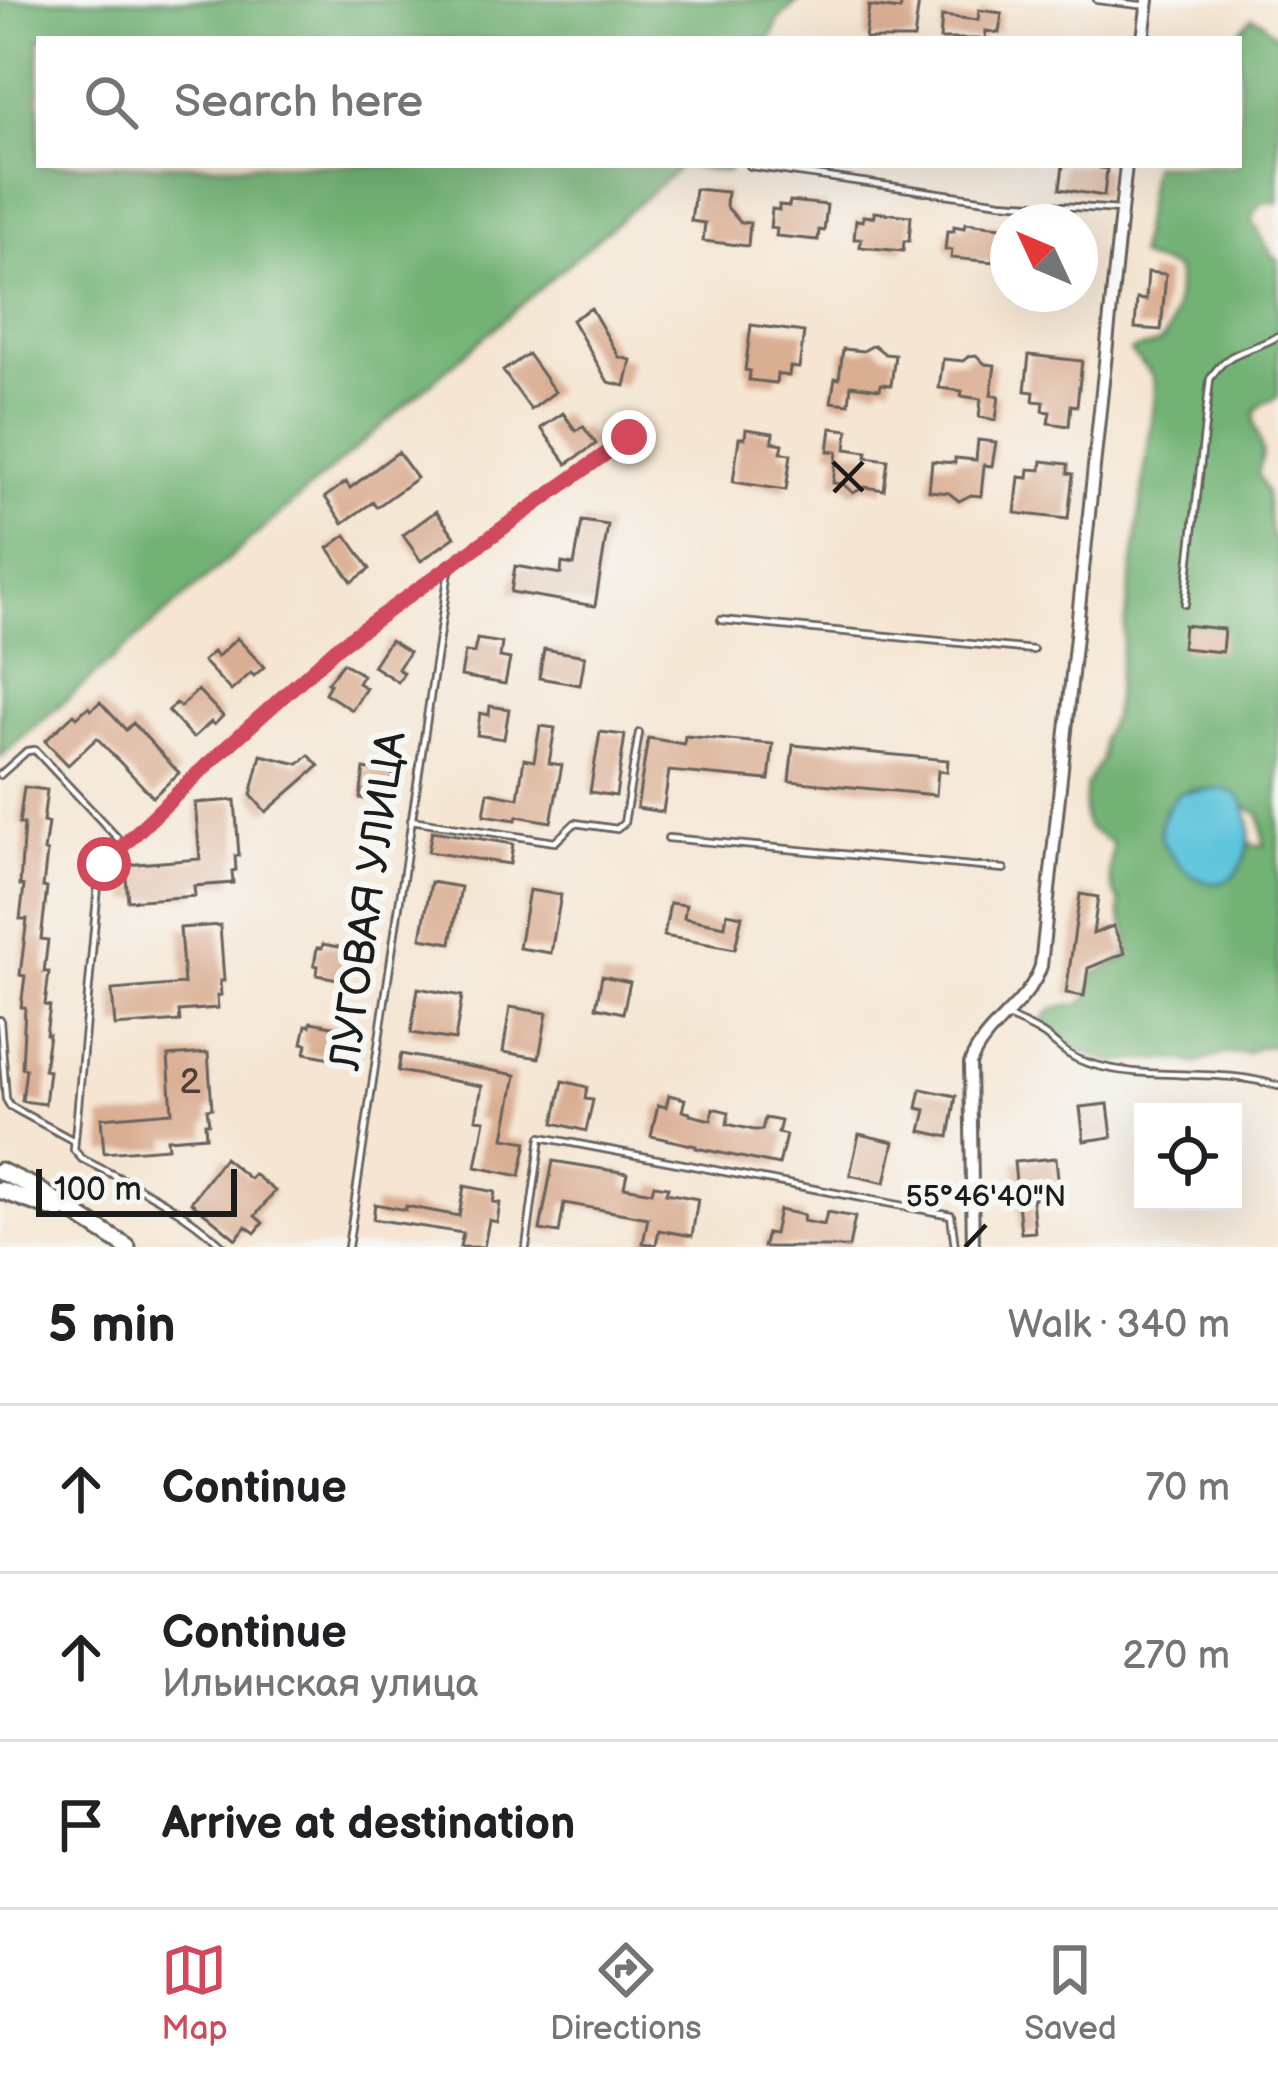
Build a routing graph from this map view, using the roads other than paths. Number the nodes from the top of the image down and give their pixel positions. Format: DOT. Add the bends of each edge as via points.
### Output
graph roads {
  1 [pos="1097,0"];
  2 [pos="1148,3"];
  3 [pos="1143,36"];
  4 [pos="764,168"];
  5 [pos="1126,168"];
  6 [pos="1120,211"];
  7 [pos="1278,336"];
  8 [pos="629,437"];
  9 [pos="449,564"];
  10 [pos="1185,604"];
  11 [pos="721,620"];
  12 [pos="1033,650"];
  13 [pos="639,734"];
  14 [pos="0,776"];
  15 [pos="411,820"];
  16 [pos="668,838"];
  17 [pos="124,845"];
  18 [pos="1004,868"];
  19 [pos="1005,1016"];
  20 [pos="0,1020"];
  21 [pos="1278,1086"];
  22 [pos="74,1141"];
  23 [pos="2,1177"];
  24 [pos="33,1202"];
  25 [pos="0,1205"];
  26 [pos="77,1216"];
  27 [pos="127,1247"];
  28 [pos="224,1247"];
  29 [pos="348,1247"];
  30 [pos="526,1247"];
  31 [pos="955,1247"];
  32 [pos="973,1247"];
  1 -- 2 [label="lane"];
  2 -- 3 [label="street"];
  4 -- 6 [label="lane"];
  5 -- 6 [label="street"];
  6 -- 19 [label="street" via="1041,967"];
  7 -- 10 [label="lane" via="1235,352 1210,380"];
  8 -- 9 [label="lane"];
  9 -- 15 [label="lane, ЛУГОВАЯ УЛИЦА"];
  9 -- 17 [label="lane" via="339,646"];
  11 -- 12 [label="lane"];
  13 -- 15 [label="lane" via="617,830 575,823 555,842"];
  14 -- 17 [label="lane" via="35,750"];
  15 -- 29 [label="lane, ЛУГОВАЯ УЛИЦА"];
  16 -- 18 [label="lane"];
  17 -- 22 [label="lane" via="99,875"];
  19 -- 21 [label="lane" via="1086,1062"];
  19 -- 32 [label="street" via="970,1064"];
  20 -- 22 [label="lane" via="6,1100"];
  22 -- 28 [label="lane" via="82,1159 167,1201"];
  23 -- 24 [label="street"];
  23 -- 26 [label="street"];
  24 -- 25 [label="street"];
  24 -- 26 [label="street"];
  26 -- 27 [label="street"];
  30 -- 31 [label="lane" via="541,1137 950,1215"];
}
